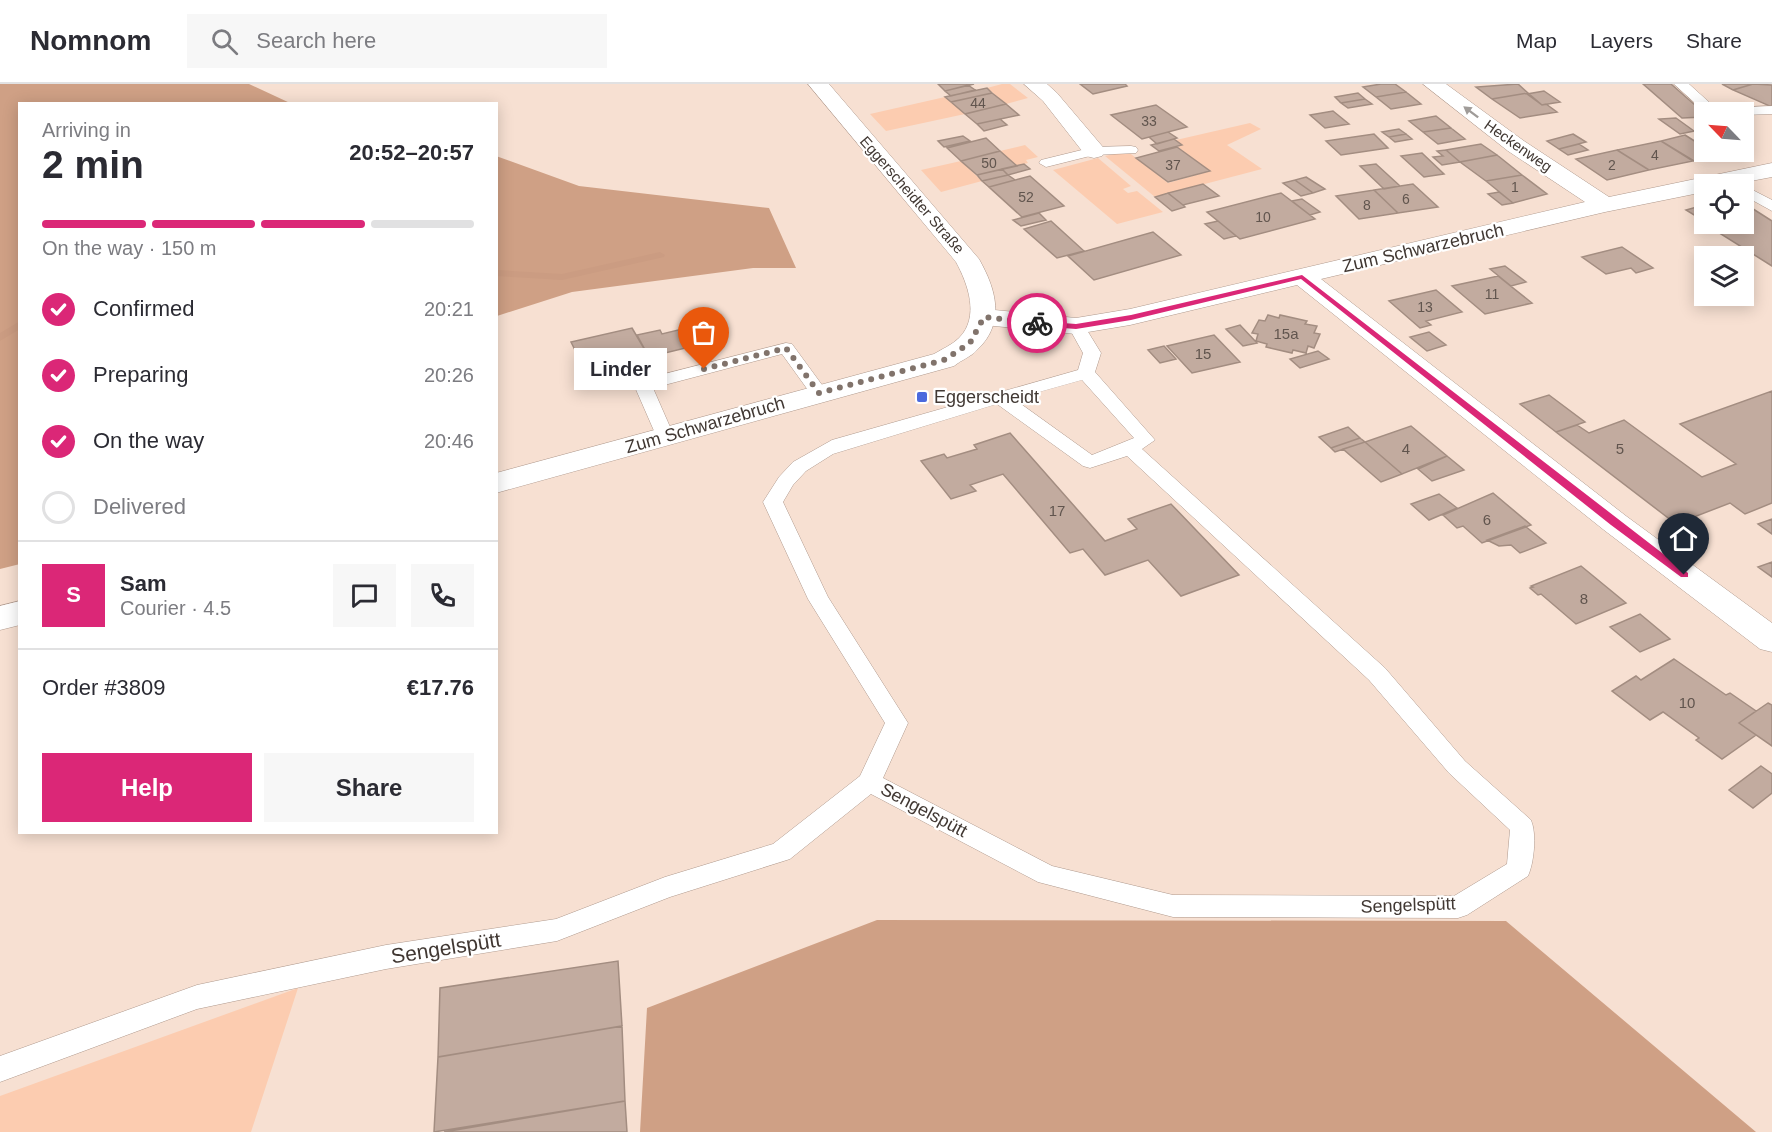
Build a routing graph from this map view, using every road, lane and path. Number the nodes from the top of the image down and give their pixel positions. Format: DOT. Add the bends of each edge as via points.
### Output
graph roads {
  1 [pos="818,84"];
  2 [pos="1034,84"];
  3 [pos="1433,84"];
  4 [pos="1681,84"];
  5 [pos="1702,102"];
  6 [pos="1772,110"];
  7 [pos="1754,111"];
  8 [pos="1131,150"];
  9 [pos="1094,152"];
  10 [pos="1046,163"];
  11 [pos="1772,170"];
  12 [pos="1754,175"];
  13 [pos="1694,189"];
  14 [pos="1754,198"];
  15 [pos="1605,205"];
  16 [pos="1772,206"];
  17 [pos="1302,277"];
  18 [pos="984,317"];
  19 [pos="1076,326"];
  20 [pos="1086,373"];
  21 [pos="819,393"];
  22 [pos="999,397"];
  23 [pos="665,436"];
  24 [pos="1130,448"];
  25 [pos="498,482"];
  26 [pos="18,614"];
  27 [pos="0,618"];
  28 [pos="1772,640"];
  29 [pos="869,782"];
  30 [pos="0,1069"];
  1 -- 18 [label="street, Eggerscheidter Straße" via="967,259 982,286"];
  2 -- 9 [label="street" via="1050,97"];
  15 -- 3 [label="street, Heckenweg, one-way"];
  4 -- 5 [label="lane"];
  6 -- 7 [label="lane"];
  8 -- 9 [label="lane"];
  9 -- 10 [label="lane"];
  11 -- 12 [label="street, Zum Schwarzebruch"];
  13 -- 15 [label="street, Zum Schwarzebruch"];
  14 -- 16 [label="lane"];
  15 -- 17 [label="street, Zum Schwarzebruch"];
  17 -- 19 [label="street, Zum Schwarzebruch"];
  17 -- 28 [label="street" via="1615,523"];
  18 -- 19 [label="street, Zum Schwarzebruch"];
  18 -- 21 [label="street, Zum Schwarzebruch" via="970,343 944,360"];
  19 -- 20 [label="lane" via="1092,353"];
  20 -- 22 [label="lane, Sengelspütt"];
  20 -- 24 [label="lane" via="1146,440"];
  21 -- 23 [label="street, Zum Schwarzebruch"];
  21 -- 23 [label="lane" via="786,348 643,385"];
  22 -- 24 [label="lane" via="1090,462"];
  22 -- 29 [label="lane, Sengelspütt" via="810,456 785,480 773,502 818,599 897,723"];
  23 -- 25 [label="street, Zum Schwarzebruch"];
  24 -- 29 [label="lane, Sengelspütt" via="1377,674 1456,767 1522,827 1519,870 1458,907 1173,906 1047,875"];
  26 -- 27 [label="street"];
  29 -- 30 [label="lane, Sengelspütt" via="781,852 665,888 557,930 386,957 197,997"];
}
